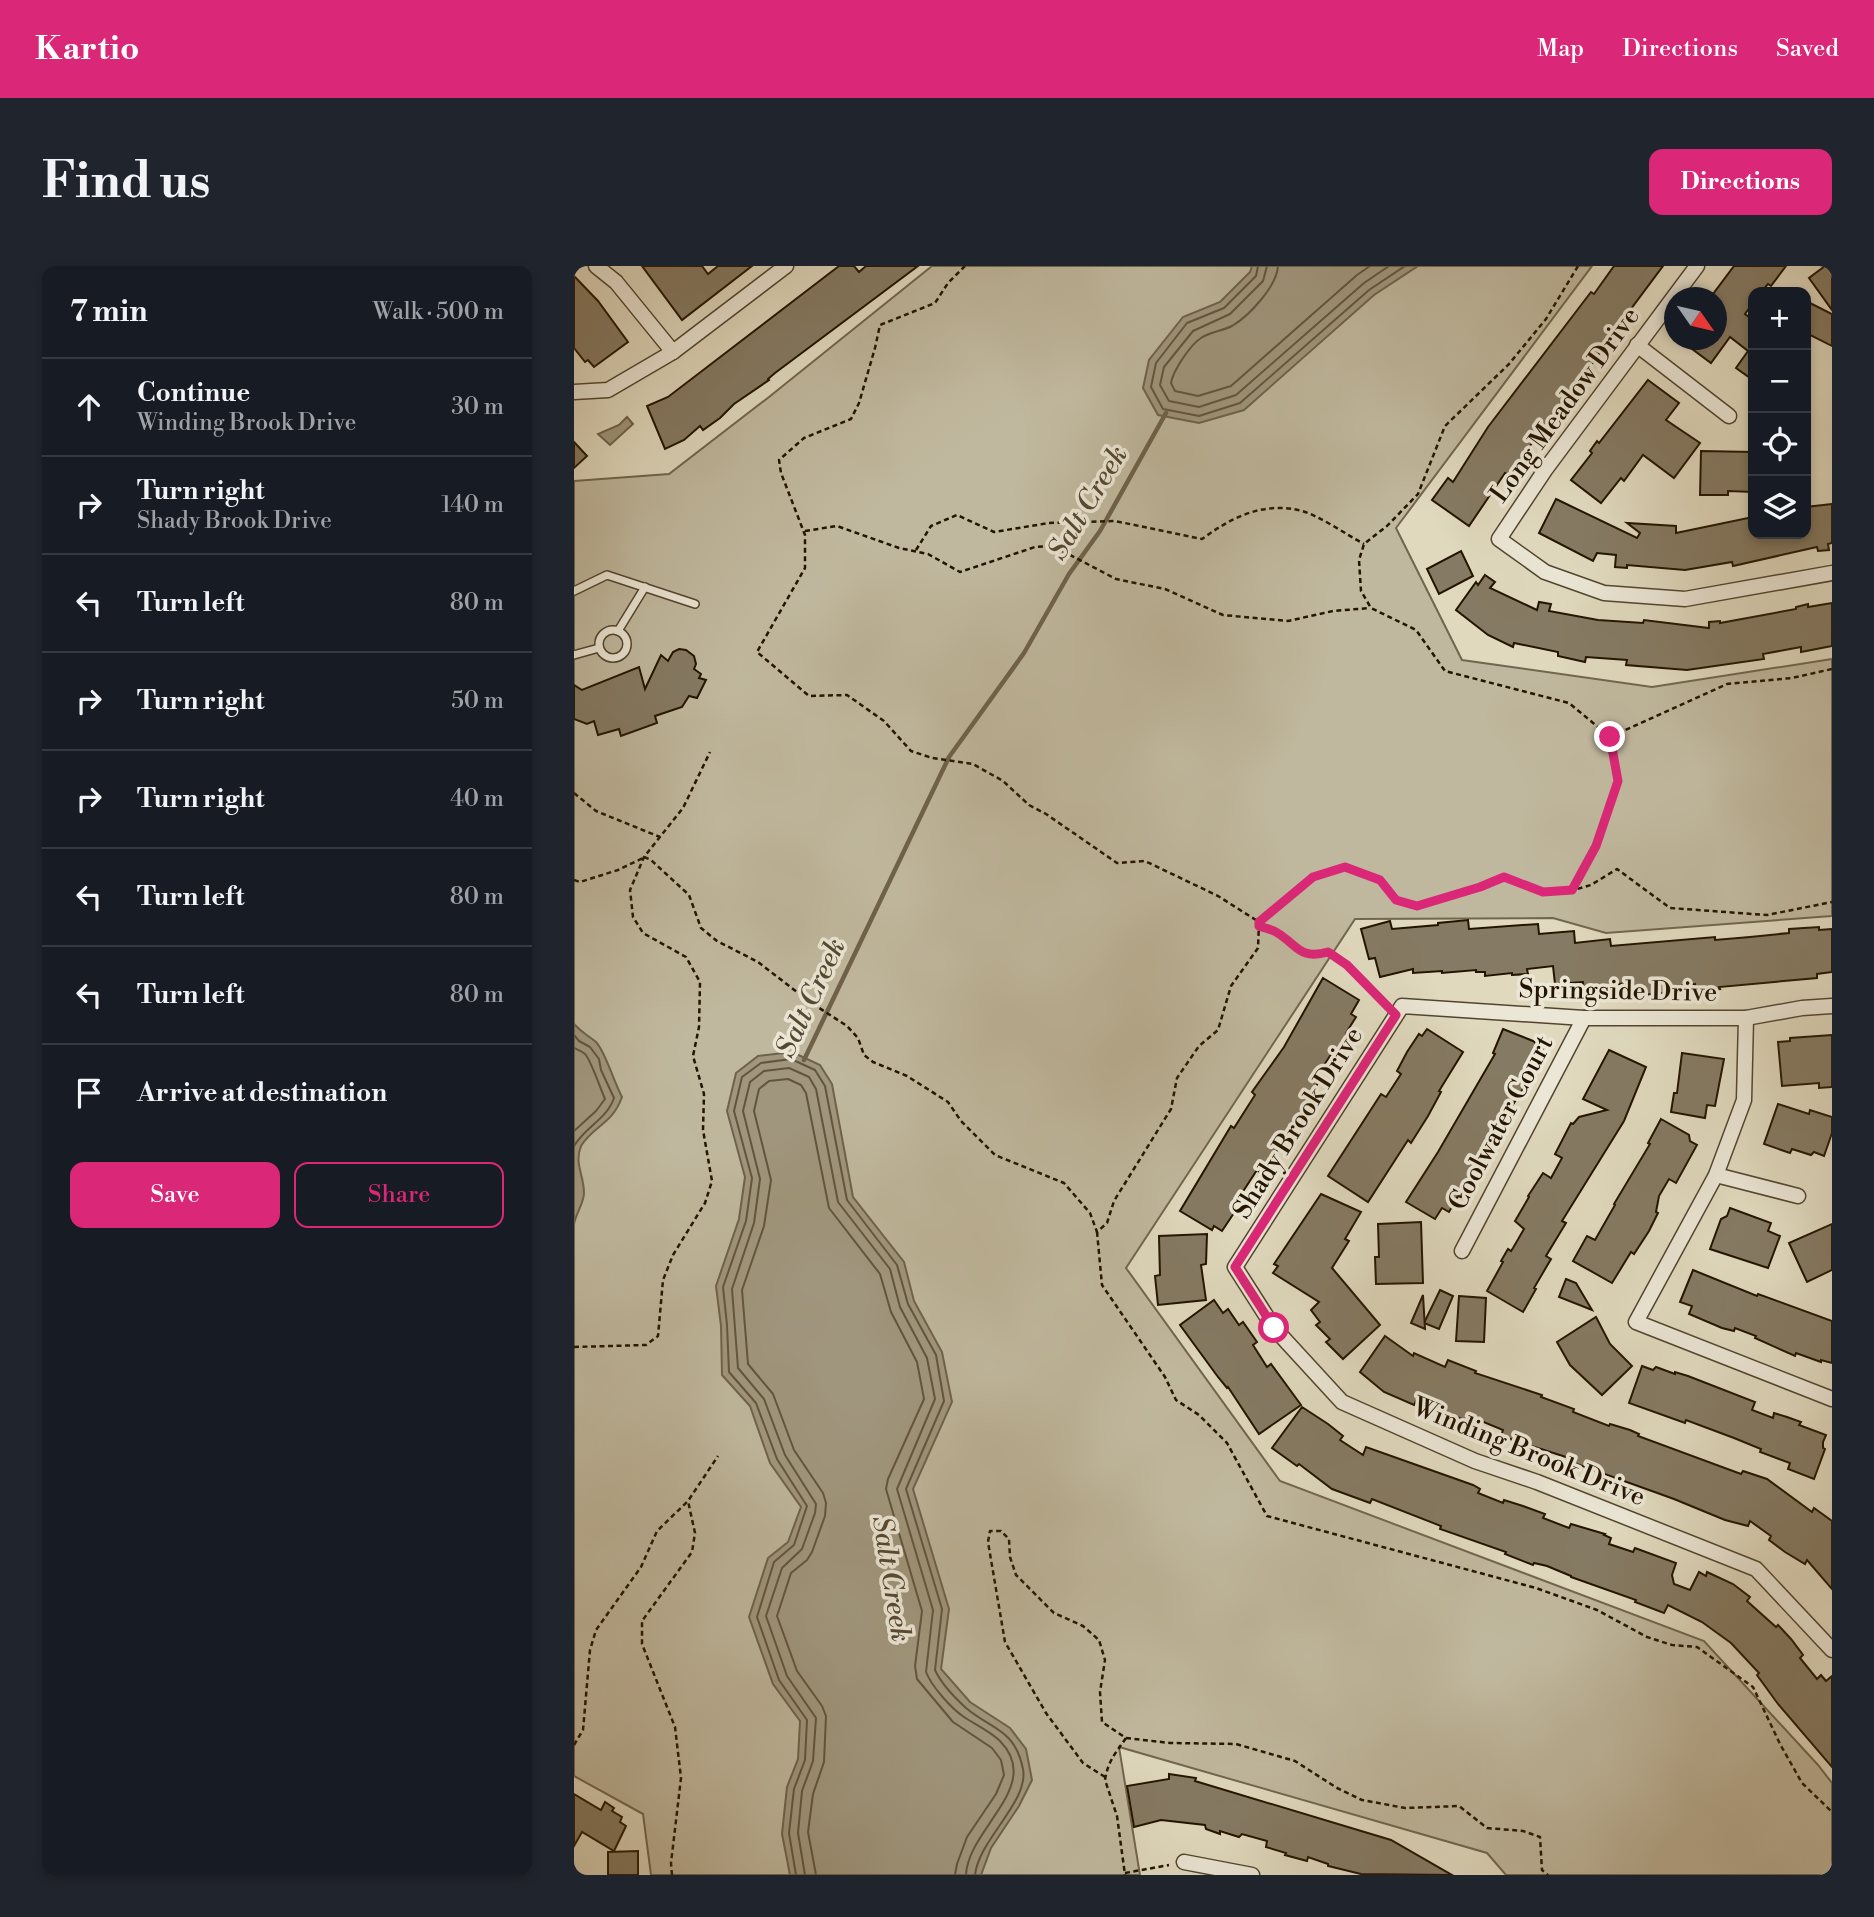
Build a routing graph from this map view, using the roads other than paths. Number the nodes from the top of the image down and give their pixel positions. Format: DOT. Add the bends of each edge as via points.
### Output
graph roads {
  1 [pos="596,266"];
  2 [pos="786,266"];
  3 [pos="1697,266"];
  4 [pos="1637,345"];
  5 [pos="673,352"];
  6 [pos="574,392"];
  7 [pos="1729,416"];
  8 [pos="1832,573"];
  9 [pos="645,587"];
  10 [pos="574,591"];
  11 [pos="695,604"];
  12 [pos="618,631"];
  13 [pos="599,648"];
  14 [pos="574,655"];
  15 [pos="1832,1006"];
  16 [pos="1399,1010"];
  17 [pos="1584,1018"];
  18 [pos="1746,1018"];
  19 [pos="1716,1175"];
  20 [pos="1798,1196"];
  21 [pos="1462,1251"];
  22 [pos="1235,1267"];
  23 [pos="1832,1399"];
  24 [pos="1832,1650"];
  25 [pos="1184,1862"];
  26 [pos="1252,1875"];
  1 -- 5 [label="street" via="616,282"];
  2 -- 5 [label="street"];
  3 -- 4 [label="street, Long Meadow Drive"];
  4 -- 7 [label="street"];
  4 -- 8 [label="street, Long Meadow Drive" via="1499,539 1545,572 1604,593 1685,599"];
  5 -- 6 [label="street" via="608,390"];
  9 -- 10 [label="lane" via="607,575"];
  9 -- 11 [label="lane"];
  9 -- 12 [label="lane"];
  12 -- 13 [label="lane" via="605,632"];
  12 -- 13 [label="lane" via="626,641 622,654 609,657"];
  13 -- 14 [label="lane"];
  15 -- 18 [label="street, Springside Drive"];
  16 -- 17 [label="street, Springside Drive"];
  16 -- 22 [label="street, Shady Brook Drive"];
  17 -- 18 [label="street, Springside Drive"];
  17 -- 21 [label="street, Coolwater Court"];
  18 -- 19 [label="street" via="1744,1100"];
  19 -- 20 [label="street"];
  19 -- 23 [label="street" via="1636,1322"];
  22 -- 24 [label="street, Winding Brook Drive" via="1274,1328 1342,1402 1475,1461 1756,1569"];
  25 -- 26 [label="street"];
}
